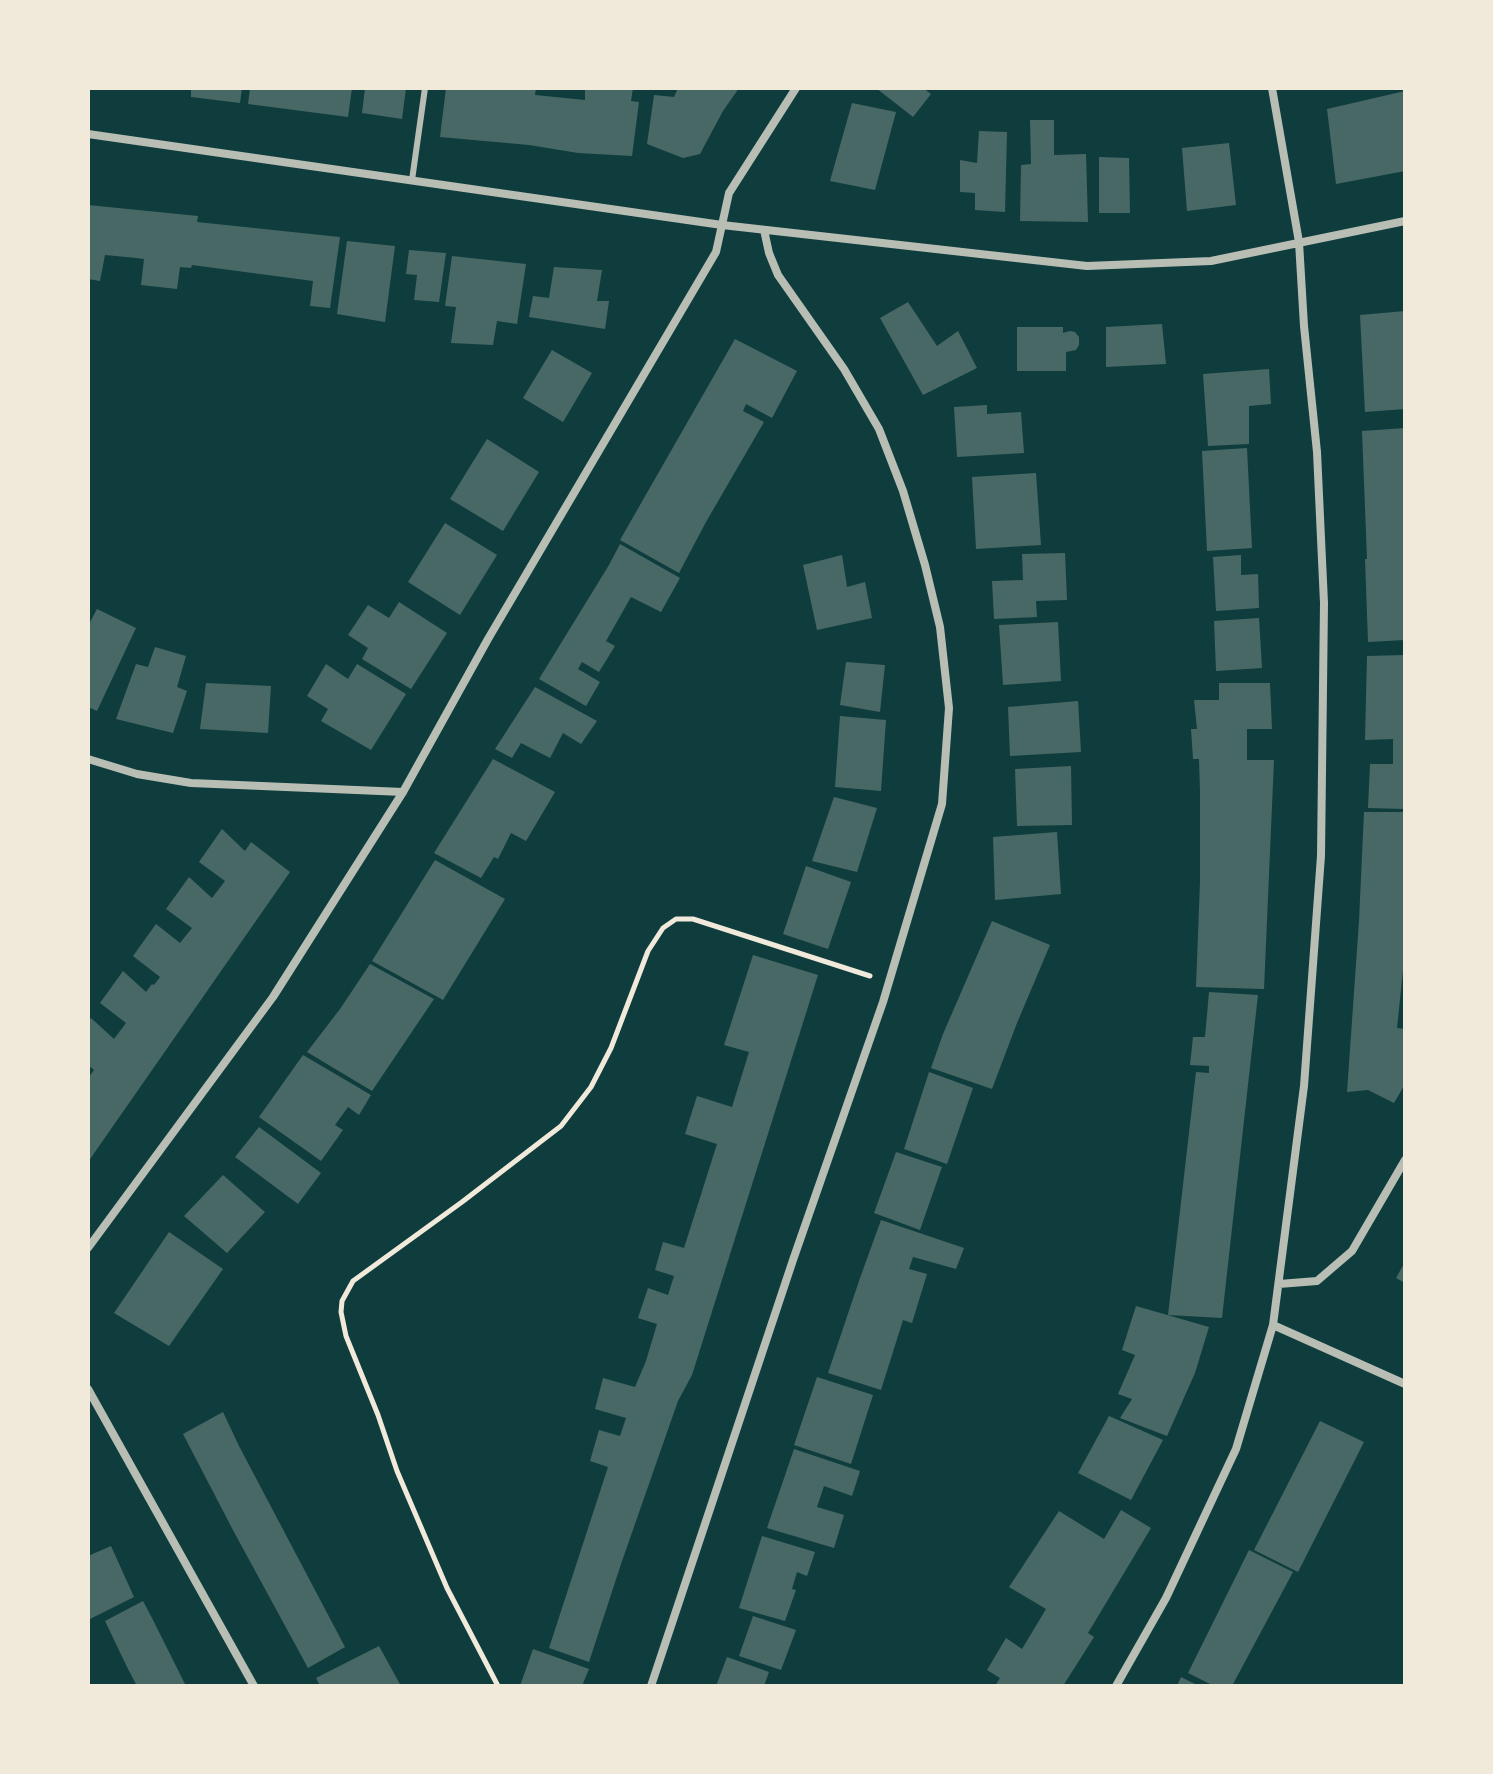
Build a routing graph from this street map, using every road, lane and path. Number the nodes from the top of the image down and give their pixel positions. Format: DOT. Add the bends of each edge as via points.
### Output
graph roads {
  1 [pos="425,88"];
  2 [pos="796,88"];
  3 [pos="1272,88"];
  4 [pos="88,134"];
  5 [pos="412,180"];
  6 [pos="1405,221"];
  7 [pos="722,225"];
  8 [pos="764,230"];
  9 [pos="1299,242"];
  10 [pos="88,759"];
  11 [pos="403,792"];
  12 [pos="889,982"];
  13 [pos="1405,1160"];
  14 [pos="88,1248"];
  15 [pos="1279,1284"];
  16 [pos="1273,1325"];
  17 [pos="1405,1384"];
  18 [pos="88,1389"];
  19 [pos="254,1686"];
  20 [pos="498,1686"];
  21 [pos="651,1686"];
  22 [pos="1116,1686"];
  1 -- 5 [label="lane"];
  2 -- 7 [label="street" via="729,193"];
  3 -- 9 [label="street"];
  4 -- 5 [label="street"];
  5 -- 7 [label="street"];
  6 -- 9 [label="street"];
  7 -- 8 [label="street"];
  7 -- 11 [label="street" via="716,252"];
  8 -- 9 [label="street" via="1087,266 1211,261"];
  8 -- 12 [label="street" via="778,275 879,429 903,491 940,627 949,708 942,804"];
  9 -- 15 [label="street" via="1324,603 1321,856 1304,1086"];
  10 -- 11 [label="street" via="191,783"];
  11 -- 14 [label="street" via="273,997"];
  12 -- 20 [label="path" via="693,919 676,919 648,951 611,1048 591,1087 561,1126 353,1281 342,1301 346,1336 447,1588"];
  12 -- 21 [label="street"];
  13 -- 15 [label="street" via="1352,1251 1317,1281"];
  15 -- 16 [label="street"];
  16 -- 17 [label="street"];
  16 -- 22 [label="street" via="1236,1449 1166,1598"];
  18 -- 19 [label="street"];
}
